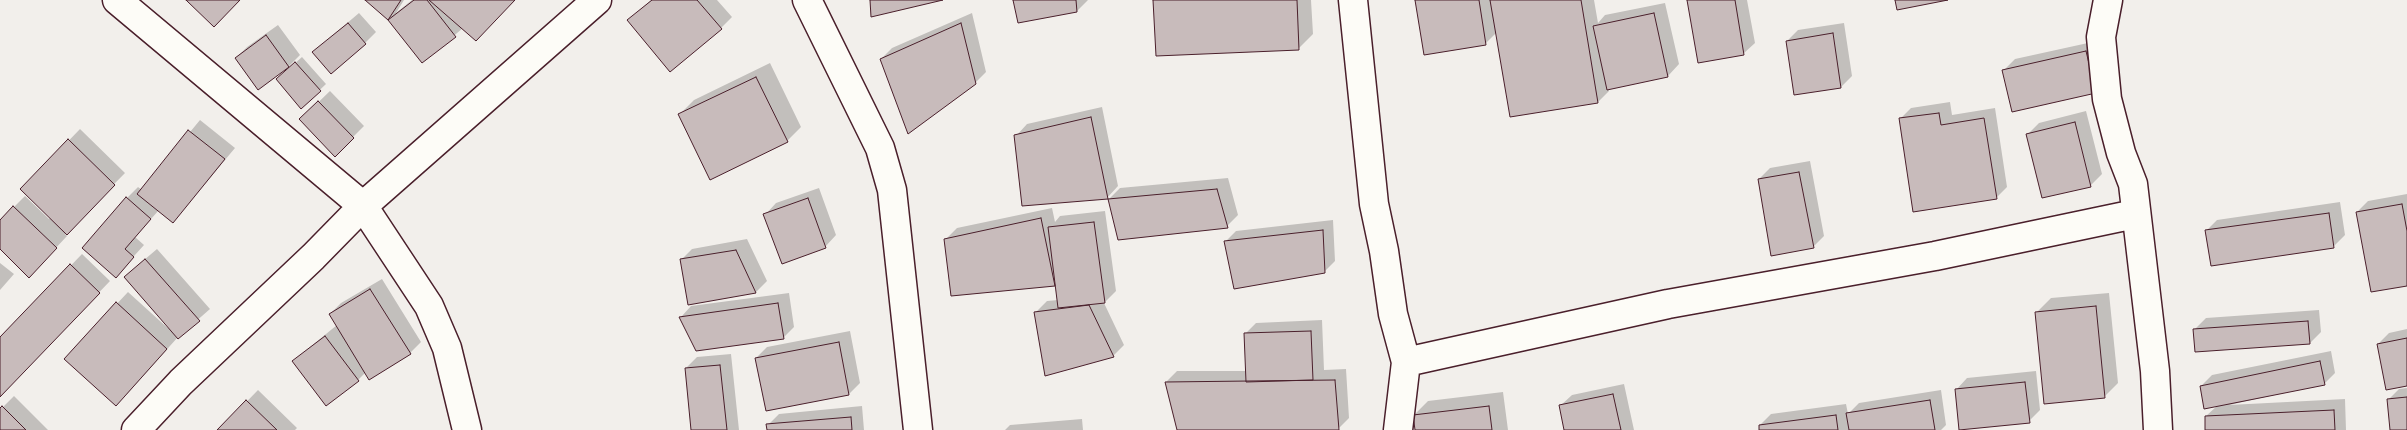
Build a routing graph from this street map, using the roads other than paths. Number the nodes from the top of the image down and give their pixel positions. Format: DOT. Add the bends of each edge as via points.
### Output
graph roads {
  1 [pos="117,0"];
  2 [pos="597,0"];
  3 [pos="806,0"];
  4 [pos="1353,0"];
  5 [pos="2108,0"];
  6 [pos="363,206"];
  7 [pos="2135,214"];
  8 [pos="1406,362"];
  9 [pos="136,430"];
  10 [pos="466,430"];
  11 [pos="918,430"];
  12 [pos="1398,430"];
  13 [pos="2158,430"];
  1 -- 6 [label="street"];
  2 -- 6 [label="street"];
  3 -- 11 [label="street" via="880,148 892,190"];
  4 -- 8 [label="street" via="1374,204 1393,314"];
  5 -- 7 [label="street" via="2101,37 2107,99 2133,184"];
  6 -- 9 [label="street"];
  6 -- 10 [label="street" via="429,306 447,348"];
  7 -- 8 [label="street" via="1935,256 1668,304"];
  7 -- 13 [label="street" via="2155,371"];
  8 -- 12 [label="street"];
}
